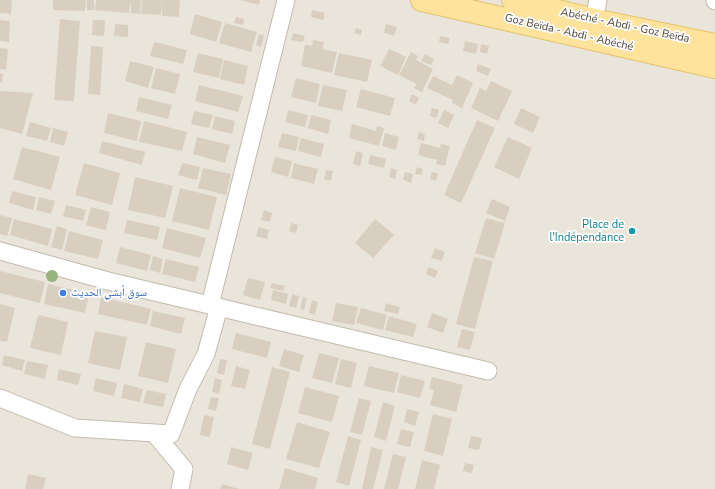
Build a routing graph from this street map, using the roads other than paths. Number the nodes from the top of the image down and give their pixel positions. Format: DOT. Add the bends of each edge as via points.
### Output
graph roads {
  1 [pos="286,0"];
  2 [pos="422,0"];
  3 [pos="512,0"];
  4 [pos="594,20"];
  5 [pos="715,45"];
  6 [pos="715,67"];
  7 [pos="0,251"];
  8 [pos="215,306"];
  9 [pos="488,371"];
  10 [pos="0,398"];
  11 [pos="154,433"];
  12 [pos="180,489"];
  1 -- 8 [label="street"];
  2 -- 4 [label="main road, Goz Beïda - Abdi - Abéché"];
  3 -- 4 [label="main road, Abéché - Abdi - Goz Beïda"];
  4 -- 5 [label="main road, Abéché - Abdi - Goz Beïda"];
  4 -- 6 [label="main road, Goz Beïda - Abdi - Abéché"];
  7 -- 8 [label="street" via="108,281"];
  8 -- 9 [label="street"];
  8 -- 11 [label="street" via="206,354 188,389 171,434"];
  10 -- 11 [label="street" via="75,428"];
  11 -- 12 [label="street" via="184,469"];
}
